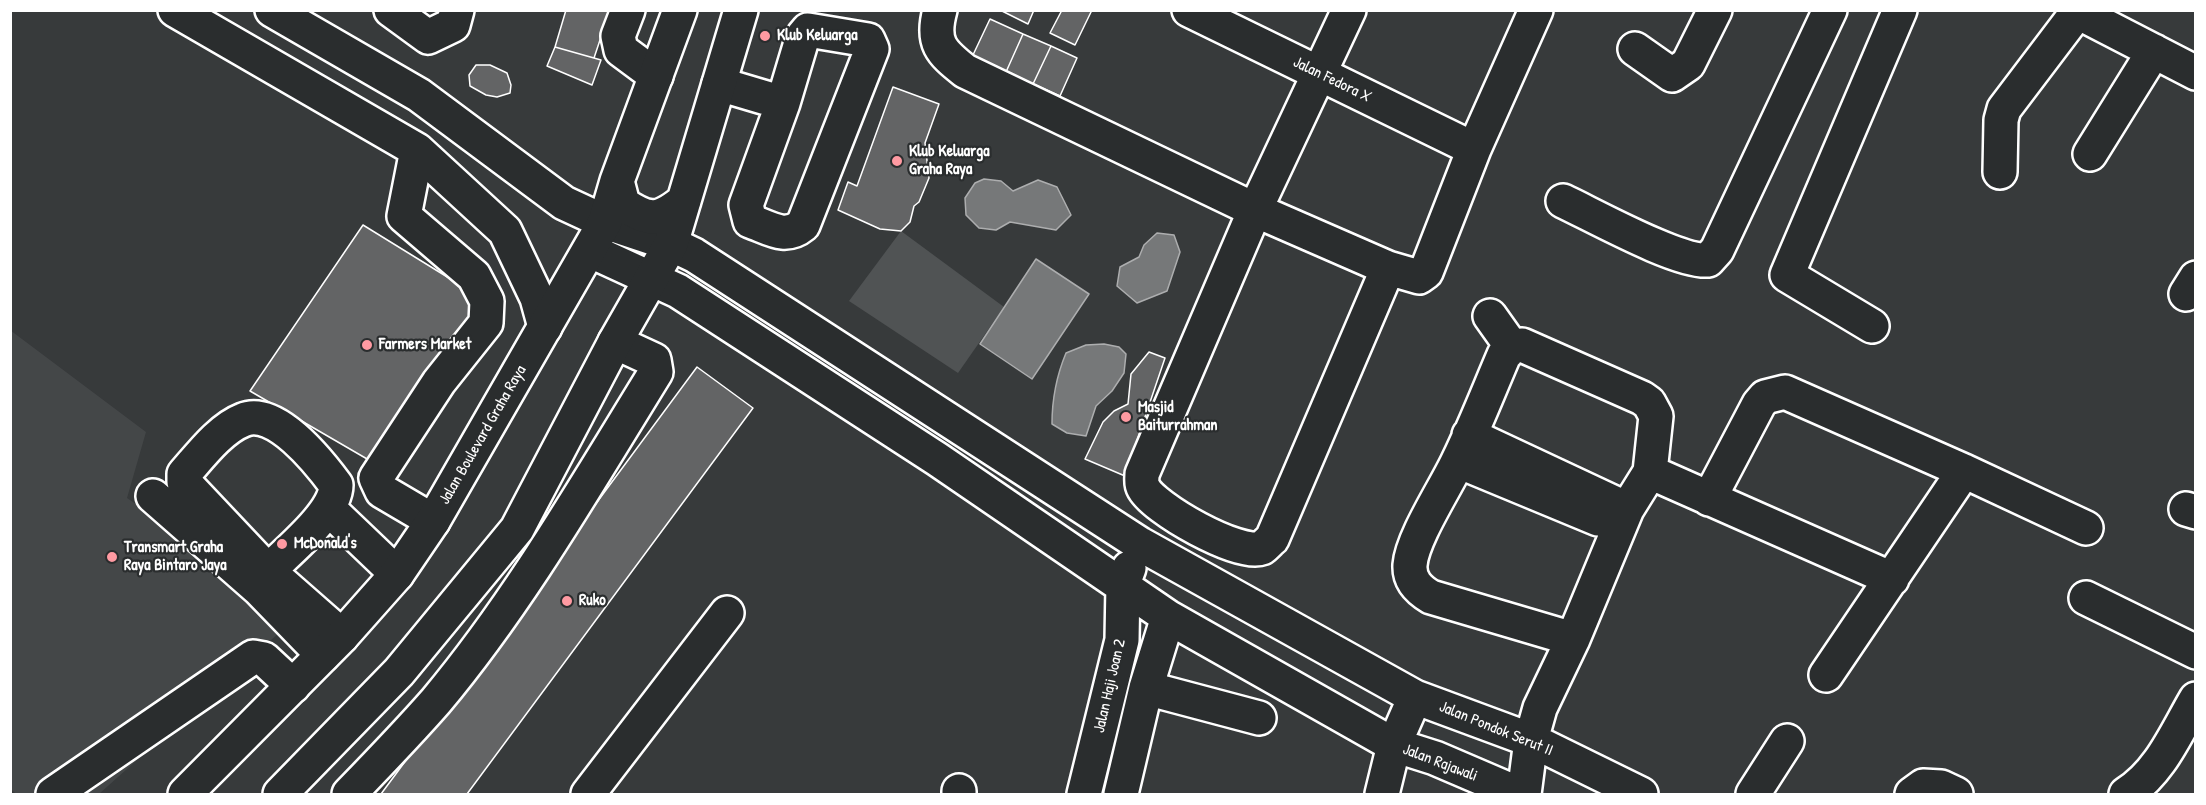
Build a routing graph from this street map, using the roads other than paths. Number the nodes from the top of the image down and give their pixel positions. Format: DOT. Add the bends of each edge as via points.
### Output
graph roads {
  1 [pos="175,10"];
  2 [pos="391,10"];
  3 [pos="628,10"];
  4 [pos="680,10"];
  5 [pos="741,10"];
  6 [pos="940,10"];
  7 [pos="1189,10"];
  8 [pos="1349,10"];
  9 [pos="1715,10"];
  10 [pos="1830,10"];
  11 [pos="1900,10"];
  12 [pos="1534,11"];
  13 [pos="2077,11"];
  14 [pos="279,14"];
  15 [pos="455,18"];
  16 [pos="1635,48"];
  17 [pos="2154,51"];
  18 [pos="264,64"];
  19 [pos="1318,73"];
  20 [pos="2196,73"];
  21 [pos="656,76"];
  22 [pos="716,96"];
  23 [pos="779,113"];
  24 [pos="1474,149"];
  25 [pos="417,150"];
  26 [pos="2091,154"];
  27 [pos="2000,172"];
  28 [pos="617,181"];
  29 [pos="684,201"];
  30 [pos="1563,201"];
  31 [pos="1255,210"];
  32 [pos="605,222"];
  33 [pos="671,244"];
  34 [pos="591,251"];
  35 [pos="1388,268"];
  36 [pos="651,279"];
  37 [pos="1490,316"];
  38 [pos="1872,326"];
  39 [pos="545,327"];
  40 [pos="615,342"];
  41 [pos="1512,347"];
  42 [pos="1464,448"];
  43 [pos="1964,471"];
  44 [pos="1650,472"];
  45 [pos="153,496"];
  46 [pos="1709,499"];
  47 [pos="329,509"];
  48 [pos="1623,519"];
  49 [pos="433,521"];
  50 [pos="2086,528"];
  51 [pos="1140,544"];
  52 [pos="268,571"];
  53 [pos="397,574"];
  54 [pos="1892,579"];
  55 [pos="1123,584"];
  56 [pos="2086,598"];
  57 [pos="727,613"];
  58 [pos="1168,616"];
  59 [pos="1573,639"];
  60 [pos="333,645"];
  61 [pos="2196,652"];
  62 [pos="399,672"];
  63 [pos="1826,675"];
  64 [pos="293,686"];
  65 [pos="1146,688"];
  66 [pos="1415,697"];
  67 [pos="2196,699"];
  68 [pos="436,700"];
  69 [pos="1259,718"];
  70 [pos="1531,740"];
  71 [pos="1788,741"];
  72 [pos="1394,746"];
  73 [pos="53,795"];
  74 [pos="185,795"];
  75 [pos="280,795"];
  76 [pos="349,795"];
  77 [pos="588,795"];
  78 [pos="1084,795"];
  79 [pos="1121,795"];
  80 [pos="1382,795"];
  81 [pos="1519,795"];
  82 [pos="1524,795"];
  83 [pos="1641,795"];
  84 [pos="1753,795"];
  85 [pos="1912,795"];
  86 [pos="1956,795"];
  87 [pos="2126,795"];
  1 -- 18 [label="street"];
  2 -- 15 [label="street" via="428,37"];
  3 -- 21 [label="street" via="618,36 621,50"];
  4 -- 21 [label="street, Jalan Boulevard Graha Raya"];
  5 -- 22 [label="street"];
  6 -- 31 [label="street" via="937,40 945,55 965,71"];
  7 -- 19 [label="street, Jalan Fedora X"];
  8 -- 19 [label="street"];
  9 -- 16 [label="street" via="1688,64 1672,75"];
  10 -- 30 [label="street" via="1717,250 1708,260 1676,254"];
  11 -- 38 [label="street" via="1787,275"];
  12 -- 24 [label="street"];
  13 -- 17 [label="street"];
  13 -- 27 [label="street" via="2004,109"];
  14 -- 18 [label="street"];
  14 -- 32 [label="street, Jalan Pondok Serut II" via="419,95 564,203"];
  17 -- 20 [label="street"];
  17 -- 26 [label="street"];
  18 -- 25 [label="street"];
  19 -- 24 [label="street, Jalan Fedora X"];
  19 -- 31 [label="street"];
  21 -- 28 [label="street, Jalan Boulevard Graha Raya"];
  22 -- 23 [label="street"];
  22 -- 29 [label="street"];
  23 -- 23 [label="street" via="808,30 868,40 870,58 803,225 785,234 750,221 746,205"];
  24 -- 35 [label="street" via="1426,273 1419,278"];
  25 -- 39 [label="street" via="505,231 537,297"];
  25 -- 49 [label="street" via="404,216 474,276 487,301 486,323 439,382 376,478 382,491"];
  28 -- 29 [label="street" via="623,204 642,217 665,216"];
  28 -- 32 [label="street, Jalan Boulevard Graha Raya"];
  29 -- 33 [label="street"];
  31 -- 35 [label="street"];
  31 -- 35 [label="street" via="1142,474 1142,486 1150,498 1191,526 1245,549 1261,548 1272,538"];
  32 -- 33 [label="street, Jalan Pondok Serut II"];
  32 -- 34 [label="street, Jalan Boulevard Graha Raya"];
  33 -- 36 [label="street"];
  33 -- 51 [label="street, Jalan Pondok Serut II" via="694,255"];
  34 -- 36 [label="street, Jalan Rajawali"];
  34 -- 39 [label="street, Jalan Boulevard Graha Raya"];
  36 -- 40 [label="street"];
  36 -- 55 [label="street, Jalan Rajawali" via="678,291"];
  37 -- 41 [label="street"];
  39 -- 49 [label="street, Jalan Boulevard Graha Raya"];
  40 -- 62 [label="street" via="518,529"];
  40 -- 68 [label="street" via="654,360 656,372 546,549"];
  41 -- 42 [label="street" via="1504,355"];
  41 -- 44 [label="street" via="1522,345 1649,403 1656,416"];
  42 -- 48 [label="street"];
  42 -- 59 [label="street" via="1415,547 1410,566 1412,581 1431,597"];
  43 -- 46 [label="street" via="1785,392 1765,397 1759,404"];
  43 -- 50 [label="street"];
  43 -- 54 [label="street"];
  44 -- 46 [label="street"];
  44 -- 48 [label="street"];
  45 -- 60 [label="street" via="259,589"];
  46 -- 54 [label="street"];
  47 -- 52 [label="street"];
  47 -- 52 [label="street" via="336,485 294,438 273,421 255,417 242,420 198,458 184,474 184,482"];
  47 -- 53 [label="street"];
  48 -- 59 [label="street"];
  49 -- 53 [label="street, Jalan Boulevard Graha Raya"];
  51 -- 55 [label="street, Jalan Haji Joan 2"];
  51 -- 66 [label="street, Jalan Pondok Serut II"];
  52 -- 60 [label="street"];
  53 -- 60 [label="street, Jalan Boulevard Graha Raya"];
  54 -- 63 [label="street"];
  55 -- 58 [label="street, Jalan Rajawali"];
  55 -- 78 [label="street, Jalan Haji Joan 2" via="1122,640"];
  56 -- 61 [label="street"];
  57 -- 77 [label="street"];
  58 -- 65 [label="street"];
  58 -- 72 [label="street, Jalan Rajawali"];
  59 -- 70 [label="street" via="1540,708"];
  60 -- 64 [label="street, Jalan Boulevard Graha Raya"];
  62 -- 68 [label="street"];
  62 -- 75 [label="street"];
  64 -- 73 [label="street" via="264,659 253,657"];
  64 -- 74 [label="street, Jalan Boulevard Graha Raya"];
  65 -- 69 [label="street"];
  65 -- 79 [label="street"];
  66 -- 70 [label="street, Jalan Pondok Serut II"];
  66 -- 72 [label="street"];
  67 -- 87 [label="street" via="2160,762 2141,785"];
  68 -- 76 [label="street"];
  70 -- 82 [label="street"];
  70 -- 83 [label="street, Jalan Pondok Serut II"];
  71 -- 84 [label="street"];
  72 -- 80 [label="street"];
  72 -- 81 [label="street, Jalan Rajawali" via="1435,758"];
  85 -- 86 [label="street" via="1923,786 1941,787"];
}
